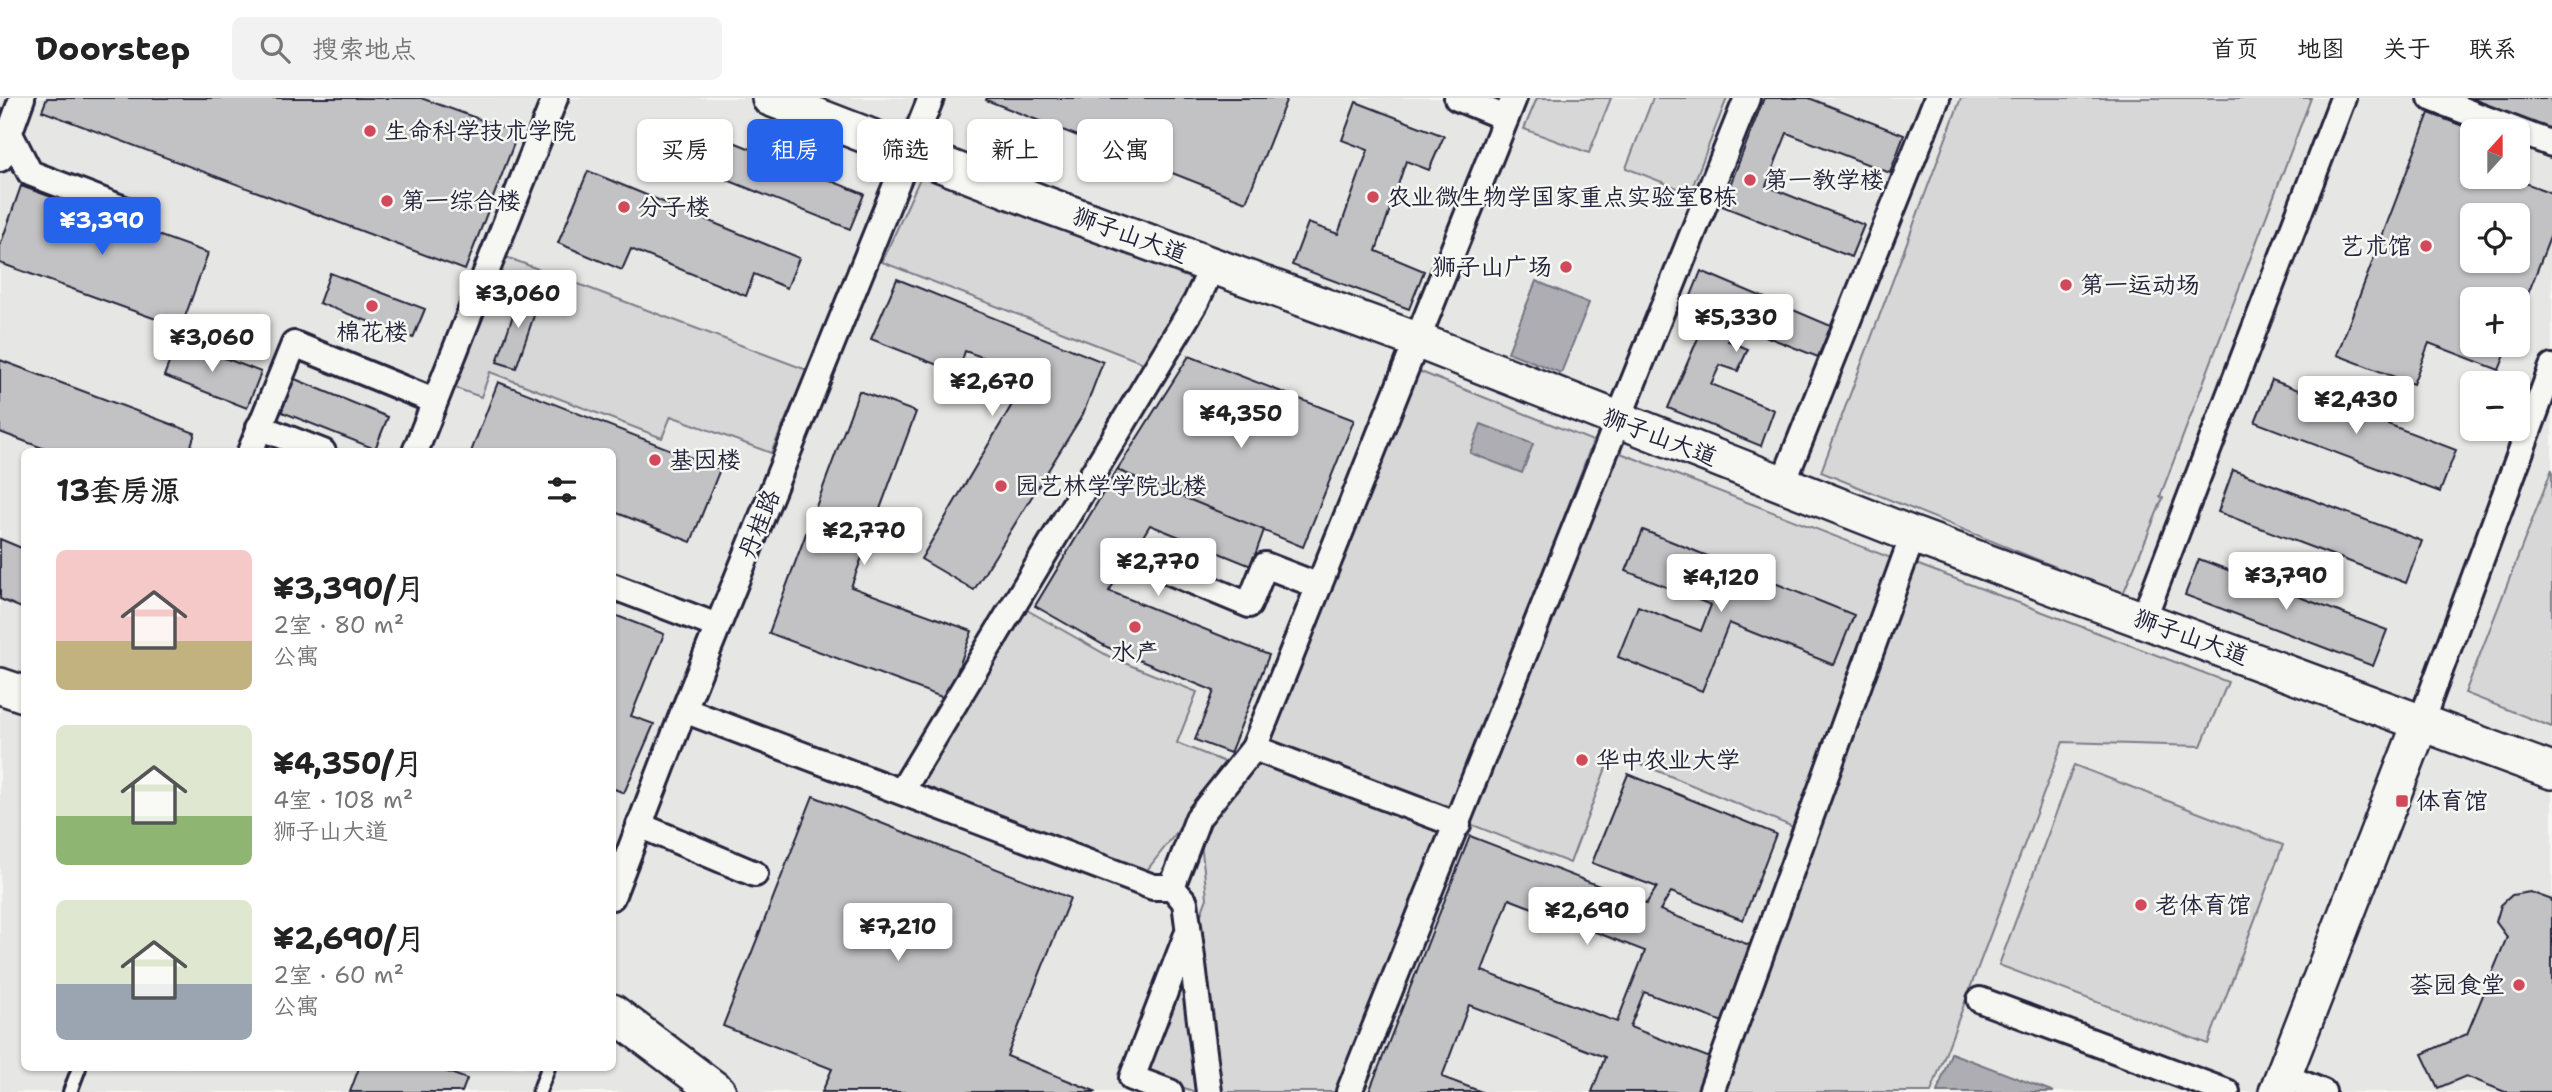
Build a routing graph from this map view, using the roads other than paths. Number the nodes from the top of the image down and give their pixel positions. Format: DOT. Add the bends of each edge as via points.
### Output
graph roads {
  1 [pos="22,98"];
  2 [pos="555,98"];
  3 [pos="931,98"];
  4 [pos="1457,98"];
  5 [pos="1747,98"];
  6 [pos="1937,98"];
  7 [pos="2343,98"];
  8 [pos="2431,98"];
  9 [pos="776,99"];
  10 [pos="1510,108"];
  11 [pos="923,119"];
  12 [pos="857,131"];
  13 [pos="9,132"];
  14 [pos="2552,144"];
  15 [pos="0,159"];
  16 [pos="953,167"];
  17 [pos="898,182"];
  18 [pos="140,215"];
  19 [pos="1213,265"];
  20 [pos="1419,341"];
  21 [pos="2552,367"];
  22 [pos="435,401"];
  23 [pos="1620,422"];
  24 [pos="259,427"];
  25 [pos="251,448"];
  26 [pos="313,448"];
  27 [pos="417,448"];
  28 [pos="1783,483"];
  29 [pos="1913,534"];
  30 [pos="1141,560"];
  31 [pos="1319,586"];
  32 [pos="616,588"];
  33 [pos="2143,620"];
  34 [pos="718,626"];
  35 [pos="0,686"];
  36 [pos="21,693"];
  37 [pos="684,710"];
  38 [pos="2421,722"];
  39 [pos="1254,748"];
  40 [pos="2552,771"];
  41 [pos="902,791"];
  42 [pos="639,825"];
  43 [pos="1458,825"];
  44 [pos="755,874"];
  45 [pos="616,886"];
  46 [pos="1172,887"];
  47 [pos="1187,934"];
  48 [pos="1980,1000"];
  49 [pos="616,1015"];
  50 [pos="78,1071"];
  51 [pos="547,1071"];
  52 [pos="2281,1084"];
  53 [pos="718,1088"];
  54 [pos="70,1092"];
  55 [pos="539,1092"];
  56 [pos="1170,1092"];
  57 [pos="1209,1092"];
  58 [pos="1349,1092"];
  59 [pos="1711,1092"];
  60 [pos="2227,1092"];
  61 [pos="2323,1092"];
  1 -- 13 [label="street"];
  2 -- 22 [label="street"];
  3 -- 11 [label="street, 丹桂路"];
  4 -- 10 [label="street"];
  5 -- 23 [label="street"];
  6 -- 28 [label="street"];
  7 -- 33 [label="street"];
  8 -- 14 [label="street"];
  9 -- 12 [label="street, 狮子山大道"];
  10 -- 20 [label="street"];
  13 -- 15 [label="street"];
  13 -- 18 [label="street" via="30,173"];
  16 -- 19 [label="street, 狮子山大道"];
  17 -- 34 [label="street, 丹桂路"];
  19 -- 20 [label="street, 狮子山大道"];
  19 -- 41 [label="street" via="1196,302"];
  20 -- 23 [label="street, 狮子山大道"];
  20 -- 31 [label="street"];
  21 -- 38 [label="street"];
  22 -- 24 [label="street" via="294,344"];
  22 -- 27 [label="street"];
  23 -- 28 [label="street, 狮子山大道"];
  23 -- 43 [label="street"];
  24 -- 25 [label="street"];
  24 -- 26 [label="street"];
  28 -- 29 [label="street, 狮子山大道"];
  29 -- 33 [label="street, 狮子山大道"];
  29 -- 59 [label="street"];
  30 -- 31 [label="street" via="1249,605 1265,565"];
  31 -- 39 [label="street"];
  32 -- 34 [label="street"];
  33 -- 38 [label="street, 狮子山大道"];
  34 -- 37 [label="street, 丹桂路"];
  35 -- 36 [label="street"];
  37 -- 41 [label="street"];
  37 -- 42 [label="street, 丹桂路"];
  38 -- 40 [label="street, 狮子山大道"];
  38 -- 52 [label="street"];
  39 -- 43 [label="street"];
  39 -- 46 [label="street" via="1198,818"];
  41 -- 46 [label="street" via="1153,887"];
  42 -- 44 [label="street"];
  42 -- 45 [label="street, 丹桂路"];
  43 -- 58 [label="street"];
  46 -- 47 [label="street" via="1185,902"];
  47 -- 56 [label="street" via="1132,1078"];
  47 -- 57 [label="street"];
  48 -- 60 [label="street"];
  49 -- 53 [label="street"];
  50 -- 54 [label="lane"];
  51 -- 55 [label="lane"];
  52 -- 61 [label="street"];
}
